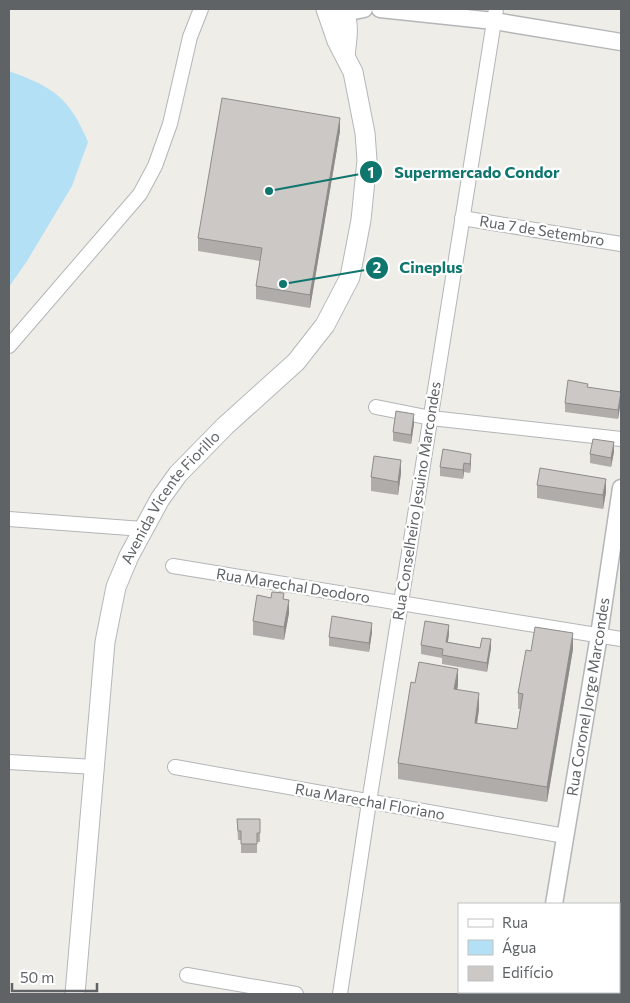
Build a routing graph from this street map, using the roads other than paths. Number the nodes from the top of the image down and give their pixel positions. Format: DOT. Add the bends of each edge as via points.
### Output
graph roads {
  1 [pos="202,9"];
  2 [pos="325,9"];
  3 [pos="337,9"];
  4 [pos="343,9"];
  5 [pos="348,9"];
  6 [pos="364,9"];
  7 [pos="380,9"];
  8 [pos="495,15"];
  9 [pos="621,42"];
  10 [pos="345,55"];
  11 [pos="462,218"];
  12 [pos="621,244"];
  13 [pos="9,346"];
  14 [pos="376,407"];
  15 [pos="431,418"];
  16 [pos="621,439"];
  17 [pos="621,488"];
  18 [pos="9,519"];
  19 [pos="143,530"];
  20 [pos="173,566"];
  21 [pos="401,603"];
  22 [pos="599,635"];
  23 [pos="621,639"];
  24 [pos="9,762"];
  25 [pos="95,767"];
  26 [pos="175,767"];
  27 [pos="369,802"];
  28 [pos="565,836"];
  29 [pos="554,903"];
  30 [pos="187,975"];
  31 [pos="75,994"];
  32 [pos="296,994"];
  33 [pos="340,994"];
  1 -- 13 [label="street" via="190,37 170,124 155,166 140,194"];
  2 -- 3 [label="main road"];
  2 -- 10 [label="main road, Avenida Vicente Fiorillo"];
  4 -- 10 [label="main road" via="348,30"];
  5 -- 6 [label="street" via="354,12"];
  7 -- 8 [label="street"];
  8 -- 9 [label="street"];
  8 -- 11 [label="street, Rua Conselheiro Jesuino Marcondes"];
  10 -- 19 [label="main road, Avenida Vicente Fiorillo" via="353,72 361,108 367,160 361,220 350,277 325,325 296,362 178,474"];
  11 -- 12 [label="street, Rua 7 de Setembro"];
  11 -- 15 [label="street, Rua Conselheiro Jesuino Marcondes"];
  14 -- 15 [label="street"];
  15 -- 16 [label="street"];
  15 -- 21 [label="street, Rua Conselheiro Jesuino Marcondes"];
  17 -- 22 [label="street, Rua Coronel Jorge Marcondes"];
  18 -- 19 [label="street"];
  19 -- 25 [label="main road, Avenida Vicente Fiorillo" via="116,587 105,642"];
  20 -- 21 [label="street, Rua Marechal Deodoro"];
  21 -- 22 [label="street, Rua Marechal Deodoro"];
  21 -- 27 [label="street, Rua Conselheiro Jesuino Marcondes"];
  22 -- 23 [label="street, Rua Marechal Deodoro"];
  22 -- 28 [label="street, Rua Coronel Jorge Marcondes"];
  24 -- 25 [label="street"];
  25 -- 31 [label="main road, Avenida Vicente Fiorillo"];
  26 -- 27 [label="street, Rua Marechal Floriano"];
  27 -- 28 [label="street, Rua Marechal Floriano"];
  27 -- 33 [label="street, Rua Conselheiro Jesuino Marcondes"];
  28 -- 29 [label="street, Rua Coronel Jorge Marcondes"];
  30 -- 32 [label="street"];
}
